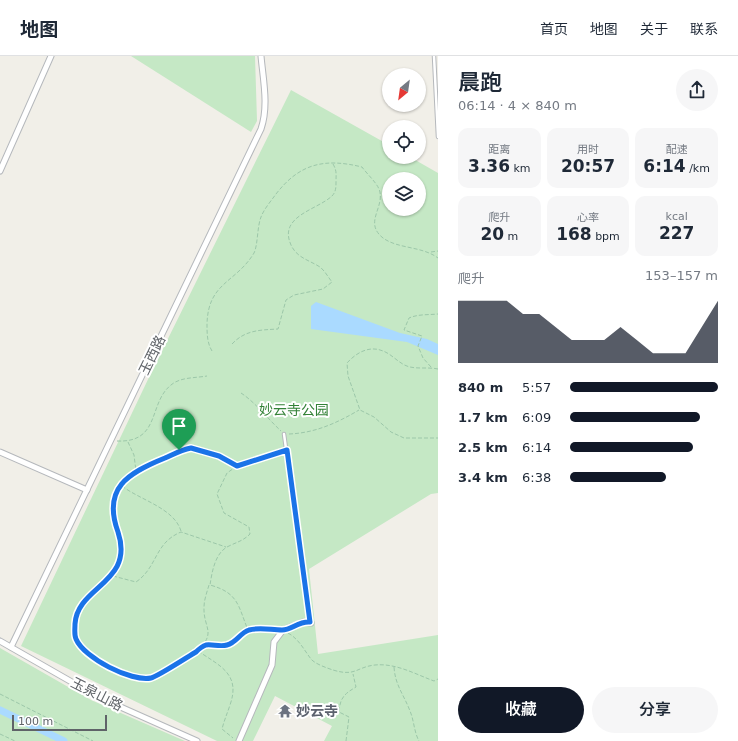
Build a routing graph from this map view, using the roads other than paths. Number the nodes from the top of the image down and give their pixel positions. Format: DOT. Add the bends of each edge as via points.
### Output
graph roads {
  1 [pos="50,56"];
  2 [pos="261,56"];
  3 [pos="434,56"];
  4 [pos="438,137"];
  5 [pos="0,170"];
  6 [pos="284,434"];
  7 [pos="0,452"];
  8 [pos="87,490"];
  9 [pos="310,622"];
  10 [pos="0,641"];
  11 [pos="11,647"];
  12 [pos="197,741"];
  13 [pos="238,741"];
  1 -- 5 [label="street"];
  2 -- 8 [label="street, 玉西路" via="265,104 265,118 261,129"];
  3 -- 4 [label="lane"];
  6 -- 9 [label="lane"];
  7 -- 8 [label="street"];
  8 -- 11 [label="street, 玉西路"];
  9 -- 13 [label="street" via="302,622 283,630 274,642 272,665"];
  10 -- 11 [label="street, 玉泉山路"];
  11 -- 12 [label="street, 玉泉山路" via="98,697"];
}
